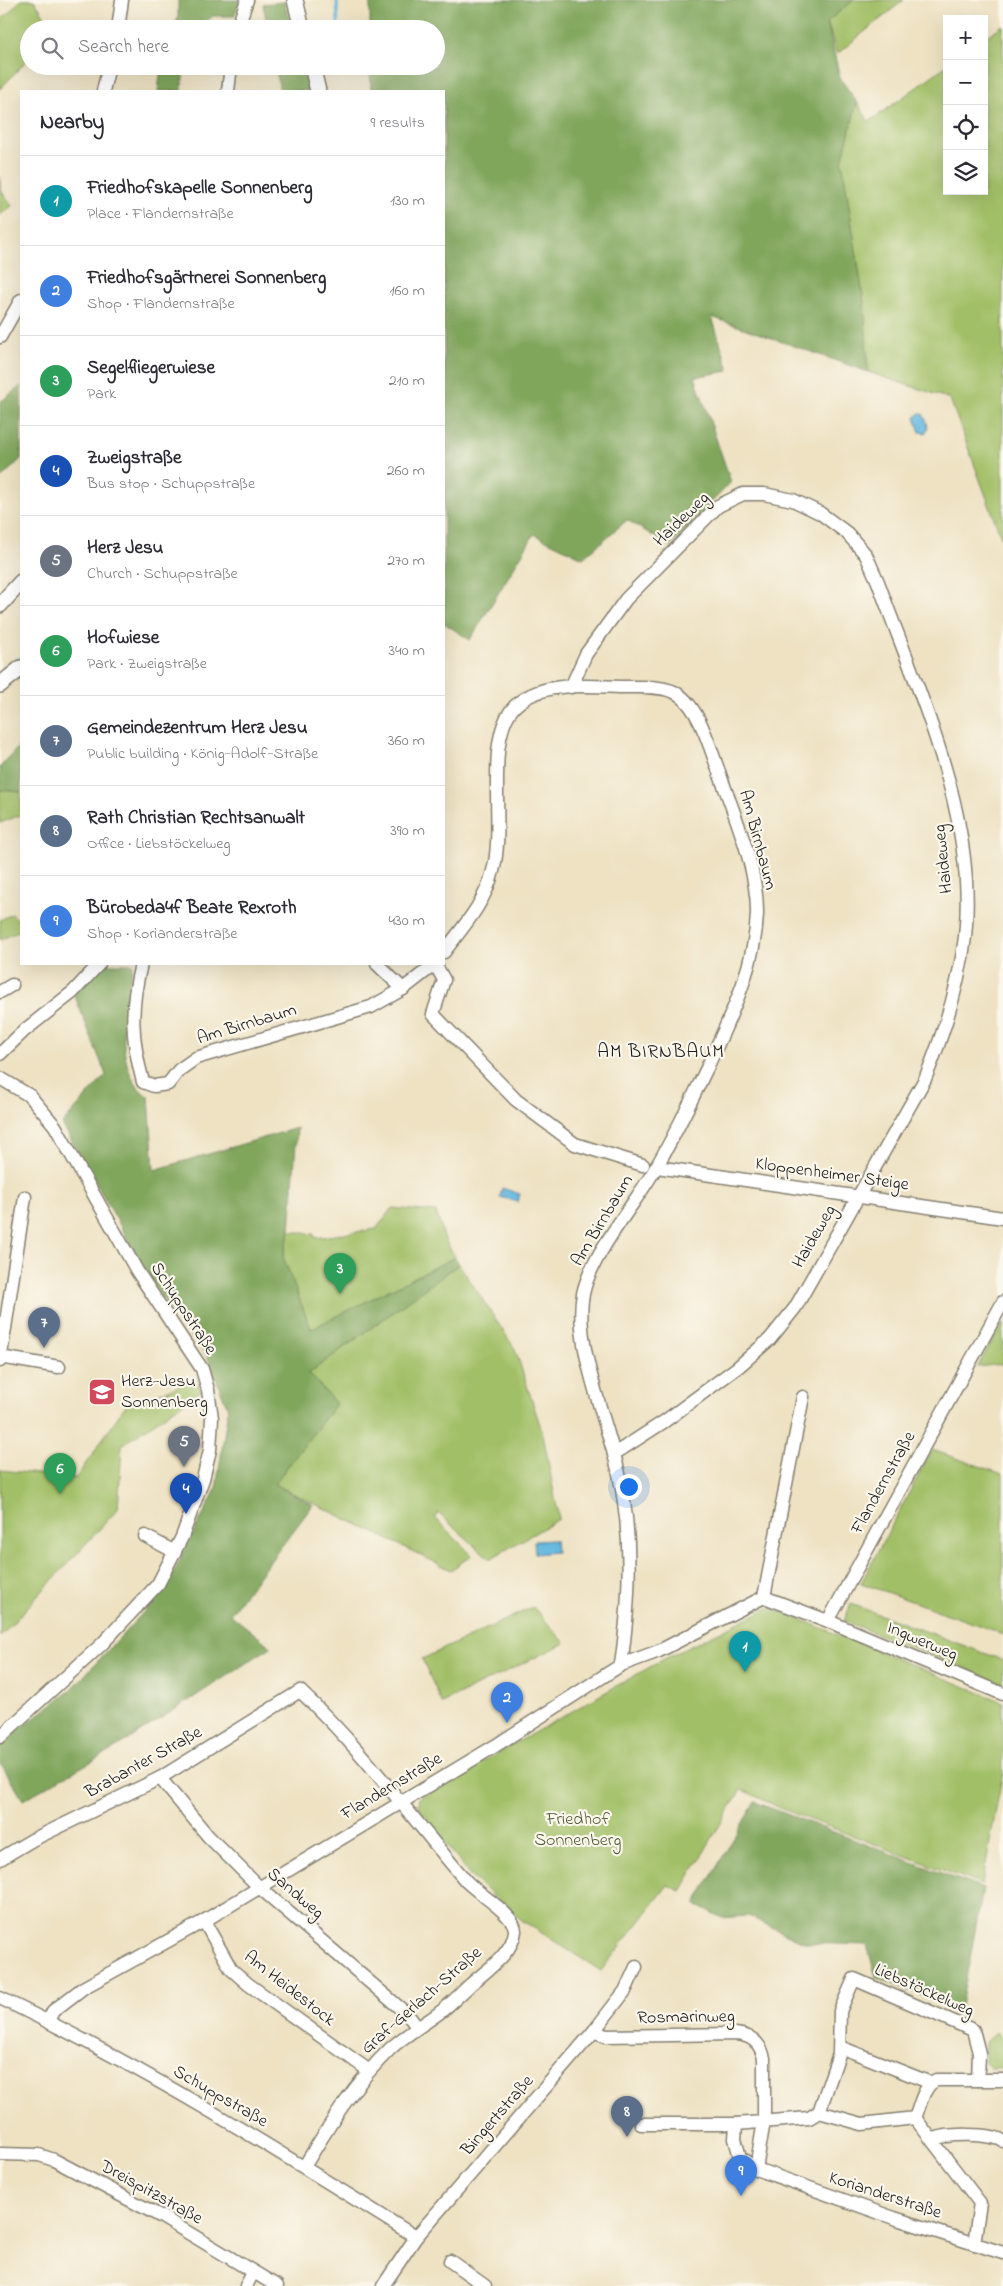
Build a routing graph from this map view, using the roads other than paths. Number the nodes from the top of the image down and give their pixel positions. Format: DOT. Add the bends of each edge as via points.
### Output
graph roads {
  1 [pos="122,0"];
  2 [pos="247,0"];
  3 [pos="295,0"];
  4 [pos="119,20"];
  5 [pos="240,20"];
  6 [pos="300,20"];
  7 [pos="107,75"];
  8 [pos="229,75"];
  9 [pos="314,75"];
  10 [pos="103,90"];
  11 [pos="228,90"];
  12 [pos="318,90"];
  13 [pos="20,302"];
  14 [pos="0,337"];
  15 [pos="20,583"];
  16 [pos="0,605"];
  17 [pos="20,669"];
  18 [pos="0,685"];
  19 [pos="571,687"];
  20 [pos="445,951"];
  21 [pos="98,965"];
  22 [pos="141,965"];
  23 [pos="378,965"];
  24 [pos="434,965"];
  25 [pos="436,965"];
  26 [pos="12,985"];
  27 [pos="403,990"];
  28 [pos="0,992"];
  29 [pos="0,1054"];
  30 [pos="0,1078"];
  31 [pos="644,1165"];
  32 [pos="657,1167"];
  33 [pos="859,1195"];
  34 [pos="25,1197"];
  35 [pos="1003,1218"];
  36 [pos="1003,1302"];
  37 [pos="0,1357"];
  38 [pos="0,1361"];
  39 [pos="59,1367"];
  40 [pos="802,1398"];
  41 [pos="614,1454"];
  42 [pos="145,1536"];
  43 [pos="176,1552"];
  44 [pos="764,1597"];
  45 [pos="828,1621"];
  46 [pos="621,1665"];
  47 [pos="1003,1694"];
  48 [pos="0,1737"];
  49 [pos="160,1778"];
  50 [pos="402,1801"];
  51 [pos="0,1859"];
  52 [pos="259,1887"];
  53 [pos="204,1921"];
  54 [pos="636,1967"];
  55 [pos="0,1998"];
  56 [pos="48,2021"];
  57 [pos="417,2027"];
  58 [pos="594,2031"];
  59 [pos="840,2047"];
  60 [pos="368,2070"];
  61 [pos="978,2080"];
  62 [pos="1003,2080"];
  63 [pos="931,2083"];
  64 [pos="819,2112"];
  65 [pos="915,2118"];
  66 [pos="764,2121"];
  67 [pos="641,2124"];
  68 [pos="736,2124"];
  69 [pos="933,2140"];
  70 [pos="1003,2141"];
  71 [pos="0,2154"];
  72 [pos="304,2167"];
  73 [pos="756,2169"];
  74 [pos="416,2237"];
  75 [pos="974,2244"];
  76 [pos="1003,2252"];
  77 [pos="450,2261"];
  78 [pos="253,2273"];
  79 [pos="246,2286"];
  80 [pos="277,2286"];
  81 [pos="383,2286"];
  82 [pos="485,2286"];
  1 -- 4 [label="street"];
  2 -- 5 [label="street"];
  3 -- 6 [label="main road"];
  7 -- 10 [label="street"];
  8 -- 11 [label="street"];
  9 -- 12 [label="main road"];
  13 -- 14 [label="street"];
  15 -- 16 [label="main road"];
  17 -- 18 [label="main road"];
  19 -- 20 [label="street, Am Birnbaum" via="535,692 517,703 507,716 499,736 498,847 494,869 476,910"];
  19 -- 32 [label="street, Am Birnbaum" via="650,687 675,692 690,704 707,737 753,876 757,912 752,956 731,1015"];
  19 -- 33 [label="street, Haideweg" via="586,654 626,599 718,506 743,494 764,494 793,500 820,513 847,533 866,555 950,781 960,828 966,882 965,936 954,999 941,1038 925,1079"];
  21 -- 29 [label="street" via="73,992"];
  22 -- 27 [label="street, Am Birnbaum" via="133,996 133,1036 143,1082 154,1086 168,1084 179,1070 196,1058 371,1007"];
  23 -- 27 [label="street"];
  24 -- 27 [label="street, Am Birnbaum"];
  25 -- 31 [label="street" via="444,980 433,1014 514,1098 575,1144"];
  26 -- 28 [label="street"];
  30 -- 43 [label="street, Schuppstraße" via="30,1096 55,1126 138,1271 202,1370 211,1404 210,1450"];
  32 -- 33 [label="street, Kloppenheimer Steige"];
  32 -- 41 [label="street, Am Birnbaum" via="590,1273 583,1294 581,1323 585,1351"];
  33 -- 35 [label="street, Kloppenheimer Steige"];
  33 -- 41 [label="street, Haideweg" via="795,1308 770,1339 731,1373"];
  34 -- 37 [label="street"];
  36 -- 45 [label="street, Flandernstraße"];
  37 -- 38 [label="street"];
  37 -- 39 [label="street"];
  40 -- 44 [label="street"];
  41 -- 46 [label="street, Am Birnbaum" via="630,1541 629,1608"];
  42 -- 43 [label="street"];
  43 -- 48 [label="street, Schuppstraße" via="145,1600"];
  44 -- 45 [label="street"];
  44 -- 46 [label="street, Flandernstraße" via="658,1651"];
  45 -- 47 [label="street, Ingwerweg"];
  46 -- 50 [label="street, Flandernstraße"];
  49 -- 50 [label="street, Brabanter Straße" via="300,1690"];
  49 -- 51 [label="street, Brabanter Straße"];
  49 -- 52 [label="street, Sandweg" via="208,1836"];
  50 -- 52 [label="street, Flandernstraße"];
  50 -- 57 [label="street, Graf-Gerlach-Straße" via="468,1883 511,1920 515,1929 513,1940 504,1954 440,2013"];
  52 -- 53 [label="street, Flandernstraße"];
  52 -- 57 [label="street, Sandweg" via="408,2015"];
  53 -- 56 [label="street, Flandernstraße" via="83,1988 53,2011"];
  53 -- 60 [label="street, Am Heidestock" via="231,1969"];
  54 -- 58 [label="street, Bingertstraße" via="625,1991"];
  55 -- 56 [label="street, Schuppstraße"];
  56 -- 72 [label="street, Schuppstraße" via="131,2065"];
  57 -- 60 [label="street, Graf-Gerlach-Straße"];
  58 -- 66 [label="street, Rosmarinweg" via="606,2036 746,2035 762,2048"];
  58 -- 74 [label="street, Bingertstraße"];
  59 -- 61 [label="street, Liebstöckelweg" via="840,2011 854,1979 973,2030 979,2053"];
  59 -- 63 [label="street"];
  59 -- 64 [label="street, Liebstöckelweg"];
  60 -- 72 [label="street, Graf-Gerlach-Straße" via="341,2104"];
  61 -- 62 [label="street"];
  61 -- 63 [label="street" via="936,2080"];
  63 -- 65 [label="street"];
  64 -- 65 [label="street" via="862,2124"];
  64 -- 66 [label="street" via="809,2118"];
  65 -- 69 [label="street"];
  66 -- 68 [label="street"];
  66 -- 73 [label="street"];
  67 -- 68 [label="street"];
  68 -- 73 [label="street, Korianderstraße" via="735,2139 740,2158"];
  69 -- 70 [label="street" via="943,2136 991,2136"];
  69 -- 75 [label="street" via="980,2204"];
  71 -- 78 [label="street, Dreispitzstraße" via="39,2155 54,2160 162,2217"];
  72 -- 74 [label="street, Schuppstraße"];
  73 -- 75 [label="street, Korianderstraße"];
  74 -- 81 [label="street, Bingertstraße"];
  75 -- 76 [label="street, Korianderstraße"];
  77 -- 82 [label="street"];
  78 -- 79 [label="street"];
  78 -- 80 [label="street, Dreispitzstraße"];
}
